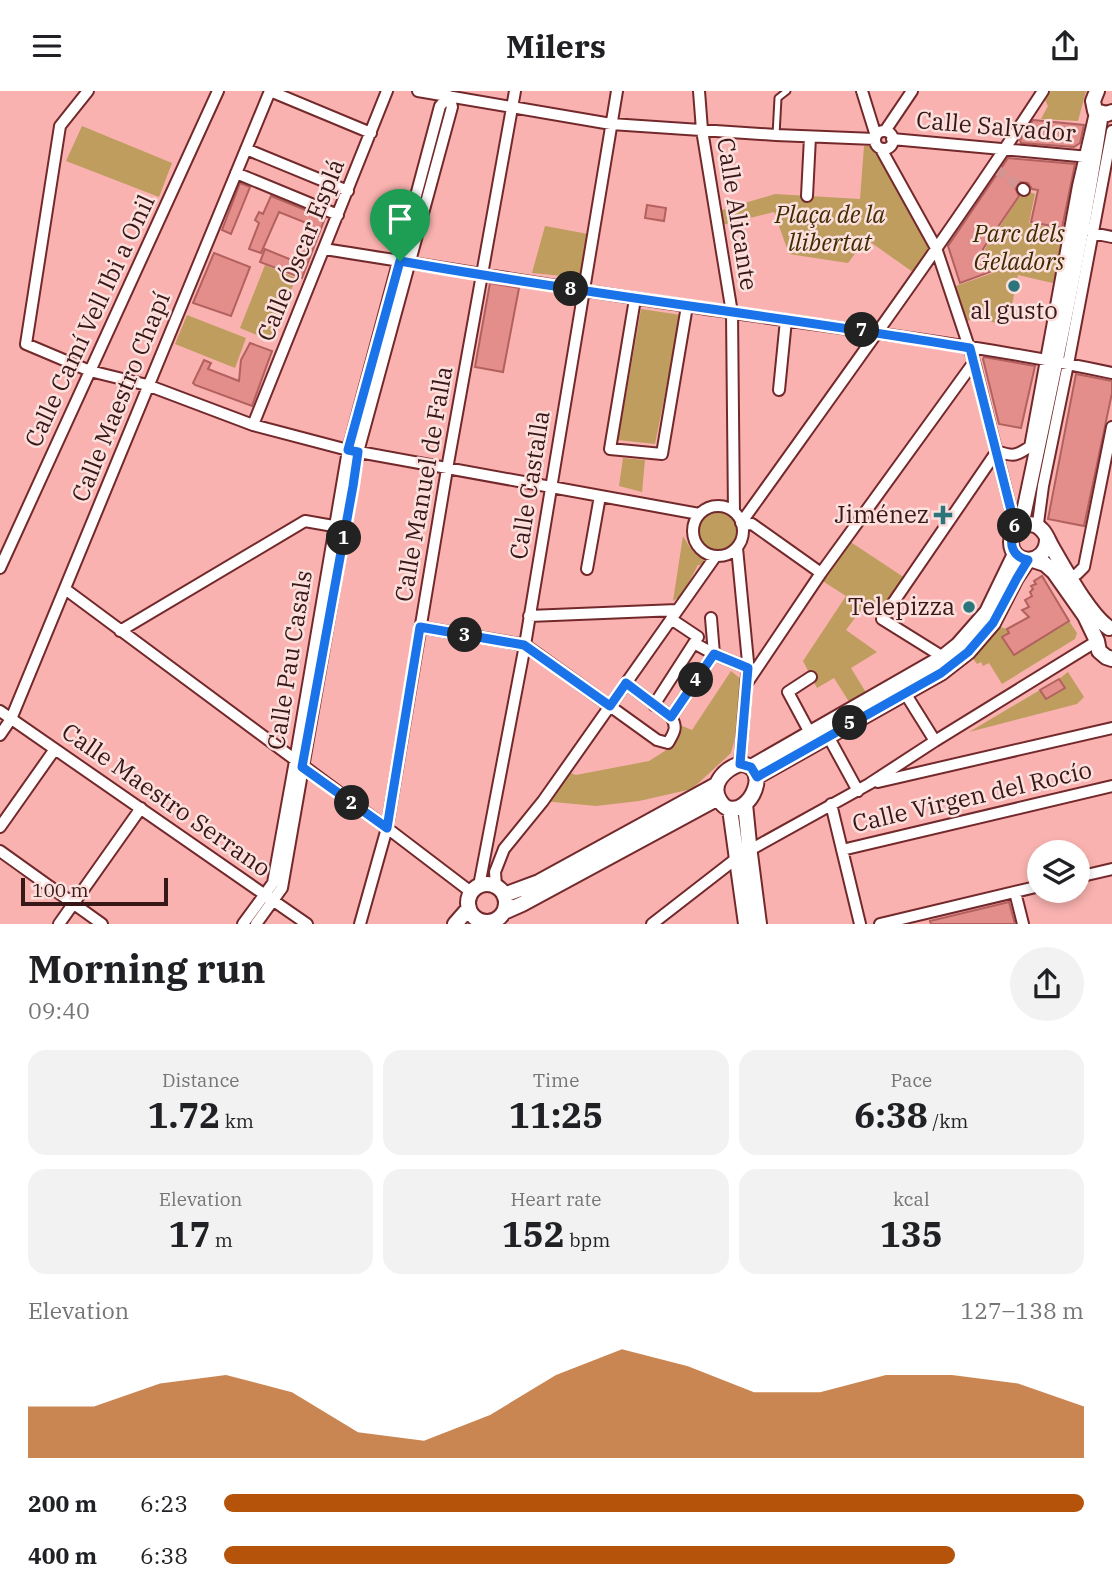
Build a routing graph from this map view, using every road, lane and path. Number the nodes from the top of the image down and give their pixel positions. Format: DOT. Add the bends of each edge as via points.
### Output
graph roads {
  1 [pos="88,91"];
  2 [pos="218,91"];
  3 [pos="270,91"];
  4 [pos="387,91"];
  5 [pos="418,91"];
  6 [pos="515,91"];
  7 [pos="617,91"];
  8 [pos="699,91"];
  9 [pos="788,91"];
  10 [pos="862,91"];
  11 [pos="912,91"];
  12 [pos="1043,91"];
  13 [pos="1097,91"];
  14 [pos="449,96"];
  15 [pos="513,106"];
  16 [pos="1103,112"];
  17 [pos="611,124"];
  18 [pos="702,130"];
  19 [pos="1112,131"];
  20 [pos="371,133"];
  21 [pos="776,135"];
  22 [pos="810,137"];
  23 [pos="882,139"];
  24 [pos="246,149"];
  25 [pos="1004,149"];
  26 [pos="1090,157"];
  27 [pos="1108,172"];
  28 [pos="236,173"];
  29 [pos="1091,178"];
  30 [pos="348,191"];
  31 [pos="807,196"];
  32 [pos="338,215"];
  33 [pos="1088,227"];
  34 [pos="1112,237"];
  35 [pos="936,248"];
  36 [pos="324,249"];
  37 [pos="405,262"];
  38 [pos="482,276"];
  39 [pos="583,291"];
  40 [pos="635,299"];
  41 [pos="687,306"];
  42 [pos="732,313"];
  43 [pos="786,320"];
  44 [pos="877,332"];
  45 [pos="970,348"];
  46 [pos="974,362"];
  47 [pos="1056,362"];
  48 [pos="90,371"];
  49 [pos="1112,373"];
  50 [pos="148,385"];
  51 [pos="779,390"];
  52 [pos="253,425"];
  53 [pos="1112,427"];
  54 [pos="1035,444"];
  55 [pos="1110,447"];
  56 [pos="353,451"];
  57 [pos="997,451"];
  58 [pos="1034,465"];
  59 [pos="447,469"];
  60 [pos="551,487"];
  61 [pos="1098,494"];
  62 [pos="600,496"];
  63 [pos="1112,496"];
  64 [pos="734,512"];
  65 [pos="699,514"];
  66 [pos="742,524"];
  67 [pos="340,527"];
  68 [pos="1018,528"];
  69 [pos="1041,529"];
  70 [pos="737,548"];
  71 [pos="715,557"];
  72 [pos="1026,558"];
  73 [pos="0,568"];
  74 [pos="587,569"];
  75 [pos="821,573"];
  76 [pos="1069,576"];
  77 [pos="65,589"];
  78 [pos="674,615"];
  79 [pos="529,616"];
  80 [pos="711,618"];
  81 [pos="420,627"];
  82 [pos="1110,628"];
  83 [pos="120,631"];
  84 [pos="698,637"];
  85 [pos="1097,641"];
  86 [pos="524,645"];
  87 [pos="714,654"];
  88 [pos="943,657"];
  89 [pos="1110,660"];
  90 [pos="748,668"];
  91 [pos="811,677"];
  92 [pos="626,683"];
  93 [pos="747,683"];
  94 [pos="905,693"];
  95 [pos="654,705"];
  96 [pos="610,706"];
  97 [pos="0,711"];
  98 [pos="671,717"];
  99 [pos="11,719"];
  100 [pos="1112,728"];
  101 [pos="810,733"];
  102 [pos="0,735"];
  103 [pos="828,736"];
  104 [pos="935,741"];
  105 [pos="55,749"];
  106 [pos="299,764"];
  107 [pos="749,769"];
  108 [pos="869,784"];
  109 [pos="1112,786"];
  110 [pos="858,790"];
  111 [pos="717,792"];
  112 [pos="746,804"];
  113 [pos="831,804"];
  114 [pos="141,808"];
  115 [pos="730,809"];
  116 [pos="0,827"];
  117 [pos="387,828"];
  118 [pos="842,850"];
  119 [pos="0,851"];
  120 [pos="743,854"];
  121 [pos="1112,869"];
  122 [pos="1090,874"];
  123 [pos="475,889"];
  124 [pos="1027,889"];
  125 [pos="500,890"];
  126 [pos="1015,892"];
  127 [pos="269,897"];
  128 [pos="74,904"];
  129 [pos="504,912"];
  130 [pos="473,917"];
  131 [pos="59,924"];
  132 [pos="102,924"];
  133 [pos="243,924"];
  134 [pos="256,924"];
  135 [pos="307,924"];
  136 [pos="360,924"];
  137 [pos="455,924"];
  138 [pos="652,924"];
  139 [pos="746,924"];
  140 [pos="759,924"];
  141 [pos="860,924"];
  142 [pos="880,924"];
  143 [pos="1023,924"];
  1 -- 48 [label="street" via="60,126 26,344"];
  2 -- 48 [label="street, Calle Camí Vell Ibi a Onil"];
  3 -- 20 [label="street"];
  3 -- 24 [label="street, Calle Maestro Chapí"];
  4 -- 20 [label="street, Calle Óscar Esplá"];
  5 -- 14 [label="street, Calle Salvador"];
  6 -- 15 [label="street, Calle Manuel de Falla"];
  7 -- 17 [label="street, Calle Castalla"];
  8 -- 18 [label="street, Calle Alicante"];
  9 -- 21 [label="lane" via="778,98"];
  10 -- 23 [label="street"];
  11 -- 23 [label="street"];
  12 -- 25 [label="street"];
  13 -- 16 [label="main road" via="1093,101"];
  14 -- 15 [label="street, Calle Salvador"];
  14 -- 37 [label="street, Calle Pau Casals" via="440,106"];
  15 -- 17 [label="street, Calle Salvador"];
  15 -- 38 [label="street, Calle Manuel de Falla"];
  16 -- 26 [label="main road"];
  17 -- 18 [label="street, Calle Salvador"];
  17 -- 39 [label="street, Calle Castalla"];
  18 -- 21 [label="street, Calle Salvador"];
  18 -- 42 [label="street, Calle Alicante"];
  19 -- 27 [label="street"];
  20 -- 30 [label="street, Calle Óscar Esplá"];
  21 -- 22 [label="street, Calle Salvador"];
  22 -- 23 [label="street, Calle Salvador"];
  22 -- 31 [label="street"];
  23 -- 25 [label="street, Calle Salvador"];
  23 -- 35 [label="street"];
  24 -- 28 [label="street, Calle Maestro Chapí"];
  24 -- 30 [label="street"];
  25 -- 26 [label="street, Calle Salvador"];
  25 -- 35 [label="street" via="995,169"];
  26 -- 29 [label="main road"];
  26 -- 47 [label="street"];
  27 -- 29 [label="street"];
  27 -- 33 [label="street"];
  28 -- 32 [label="street"];
  28 -- 50 [label="street, Calle Maestro Chapí"];
  29 -- 33 [label="main road"];
  30 -- 32 [label="street, Calle Óscar Esplá"];
  32 -- 36 [label="street, Calle Óscar Esplá"];
  33 -- 34 [label="street"];
  33 -- 47 [label="main road"];
  35 -- 44 [label="street"];
  35 -- 45 [label="street"];
  36 -- 37 [label="street"];
  36 -- 52 [label="street, Calle Óscar Esplá"];
  37 -- 38 [label="street"];
  37 -- 56 [label="street, Calle Pau Casals"];
  38 -- 39 [label="street"];
  38 -- 59 [label="street, Calle Manuel de Falla"];
  39 -- 40 [label="street"];
  39 -- 60 [label="street, Calle Castalla"];
  40 -- 41 [label="street"];
  40 -- 41 [label="street" via="610,449 662,454"];
  41 -- 42 [label="street"];
  42 -- 43 [label="street"];
  42 -- 64 [label="street, Calle Alicante"];
  43 -- 44 [label="street"];
  43 -- 51 [label="street"];
  44 -- 45 [label="street"];
  44 -- 66 [label="street"];
  45 -- 46 [label="street"];
  45 -- 47 [label="street"];
  46 -- 57 [label="street"];
  46 -- 75 [label="street"];
  47 -- 49 [label="street"];
  47 -- 54 [label="main road"];
  47 -- 69 [label="street"];
  48 -- 50 [label="street"];
  48 -- 73 [label="street, Calle Camí Vell Ibi a Onil"];
  50 -- 52 [label="street"];
  50 -- 77 [label="street, Calle Maestro Chapí"];
  52 -- 56 [label="street"];
  53 -- 55 [label="street"];
  54 -- 57 [label="street" via="1019,455"];
  54 -- 58 [label="main road"];
  55 -- 61 [label="street"];
  56 -- 59 [label="street"];
  56 -- 67 [label="street, Calle Pau Casals"];
  57 -- 68 [label="street"];
  57 -- 88 [label="street" via="882,619"];
  58 -- 68 [label="main road"];
  58 -- 69 [label="main road" via="1035,509"];
  59 -- 60 [label="street"];
  59 -- 81 [label="street, Calle Manuel de Falla"];
  60 -- 62 [label="street"];
  60 -- 79 [label="street, Calle Castalla"];
  61 -- 63 [label="street"];
  61 -- 76 [label="street" via="1084,567"];
  62 -- 65 [label="street"];
  62 -- 74 [label="street"];
  64 -- 65 [label="street" via="715,506"];
  64 -- 66 [label="street"];
  65 -- 71 [label="street" via="693,524 694,541"];
  66 -- 70 [label="street"];
  66 -- 75 [label="street" via="752,524"];
  67 -- 83 [label="street" via="304,521"];
  67 -- 106 [label="street, Calle Pau Casals"];
  68 -- 69 [label="main road" via="1030,524"];
  68 -- 72 [label="main road" via="1011,544"];
  69 -- 72 [label="main road" via="1047,544 1043,554"];
  69 -- 76 [label="main road"];
  70 -- 71 [label="street"];
  70 -- 90 [label="street"];
  71 -- 78 [label="street"];
  72 -- 85 [label="main road" via="1054,572 1077,602"];
  72 -- 88 [label="main road" via="987,612"];
  72 -- 94 [label="main road" via="993,623 968,652"];
  75 -- 93 [label="street"];
  76 -- 82 [label="main road"];
  77 -- 83 [label="street"];
  77 -- 99 [label="street, Calle Maestro Chapí"];
  78 -- 79 [label="street"];
  78 -- 84 [label="street"];
  78 -- 92 [label="street"];
  79 -- 86 [label="street, Calle Castalla"];
  80 -- 87 [label="street"];
  81 -- 86 [label="street"];
  81 -- 117 [label="street, Calle Manuel de Falla"];
  82 -- 85 [label="main road"];
  83 -- 106 [label="street"];
  85 -- 89 [label="main road" via="1099,651"];
  85 -- 104 [label="street"];
  86 -- 96 [label="street"];
  86 -- 123 [label="street, Calle Castalla"];
  87 -- 90 [label="street"];
  87 -- 95 [label="street" via="694,643"];
  87 -- 98 [label="street"];
  88 -- 101 [label="main road"];
  90 -- 93 [label="street"];
  91 -- 101 [label="street" via="788,692"];
  92 -- 95 [label="street"];
  92 -- 96 [label="street"];
  93 -- 107 [label="street"];
  94 -- 103 [label="main road"];
  94 -- 104 [label="street"];
  95 -- 98 [label="street"];
  96 -- 98 [label="street" via="668,743 675,729"];
  96 -- 125 [label="street" via="504,849 495,872"];
  97 -- 99 [label="street, Calle Maestro Serrano"];
  99 -- 102 [label="street, Calle Maestro Chapí"];
  99 -- 105 [label="street, Calle Maestro Serrano"];
  100 -- 108 [label="street"];
  101 -- 107 [label="main road"];
  103 -- 107 [label="main road"];
  103 -- 110 [label="street"];
  104 -- 108 [label="street"];
  105 -- 114 [label="street, Calle Maestro Serrano"];
  105 -- 116 [label="street"];
  106 -- 117 [label="street"];
  106 -- 127 [label="street, Calle Pau Casals"];
  107 -- 111 [label="main road" via="732,767 724,772"];
  107 -- 112 [label="main road" via="757,783"];
  108 -- 110 [label="street"];
  109 -- 118 [label="street, Calle Virgen del Rocío"];
  110 -- 113 [label="street"];
  111 -- 115 [label="main road" via="723,806"];
  111 -- 125 [label="main road" via="538,882"];
  111 -- 129 [label="main road"];
  112 -- 115 [label="main road"];
  112 -- 120 [label="main road"];
  113 -- 118 [label="street"];
  113 -- 120 [label="street"];
  114 -- 127 [label="street, Calle Maestro Serrano"];
  114 -- 128 [label="street"];
  115 -- 120 [label="main road"];
  117 -- 123 [label="street"];
  117 -- 136 [label="street, Calle Manuel de Falla"];
  118 -- 141 [label="street"];
  119 -- 128 [label="street"];
  120 -- 138 [label="street"];
  120 -- 139 [label="main road"];
  120 -- 140 [label="main road"];
  121 -- 122 [label="street"];
  123 -- 125 [label="main road" via="491,884"];
  123 -- 130 [label="main road" via="468,903"];
  124 -- 126 [label="street"];
  125 -- 129 [label="main road"];
  126 -- 142 [label="street"];
  126 -- 143 [label="street"];
  127 -- 133 [label="street"];
  127 -- 134 [label="street"];
  127 -- 135 [label="street, Calle Maestro Serrano"];
  128 -- 131 [label="street"];
  128 -- 132 [label="street"];
  129 -- 130 [label="main road" via="493,921"];
  130 -- 137 [label="main road"];
}
